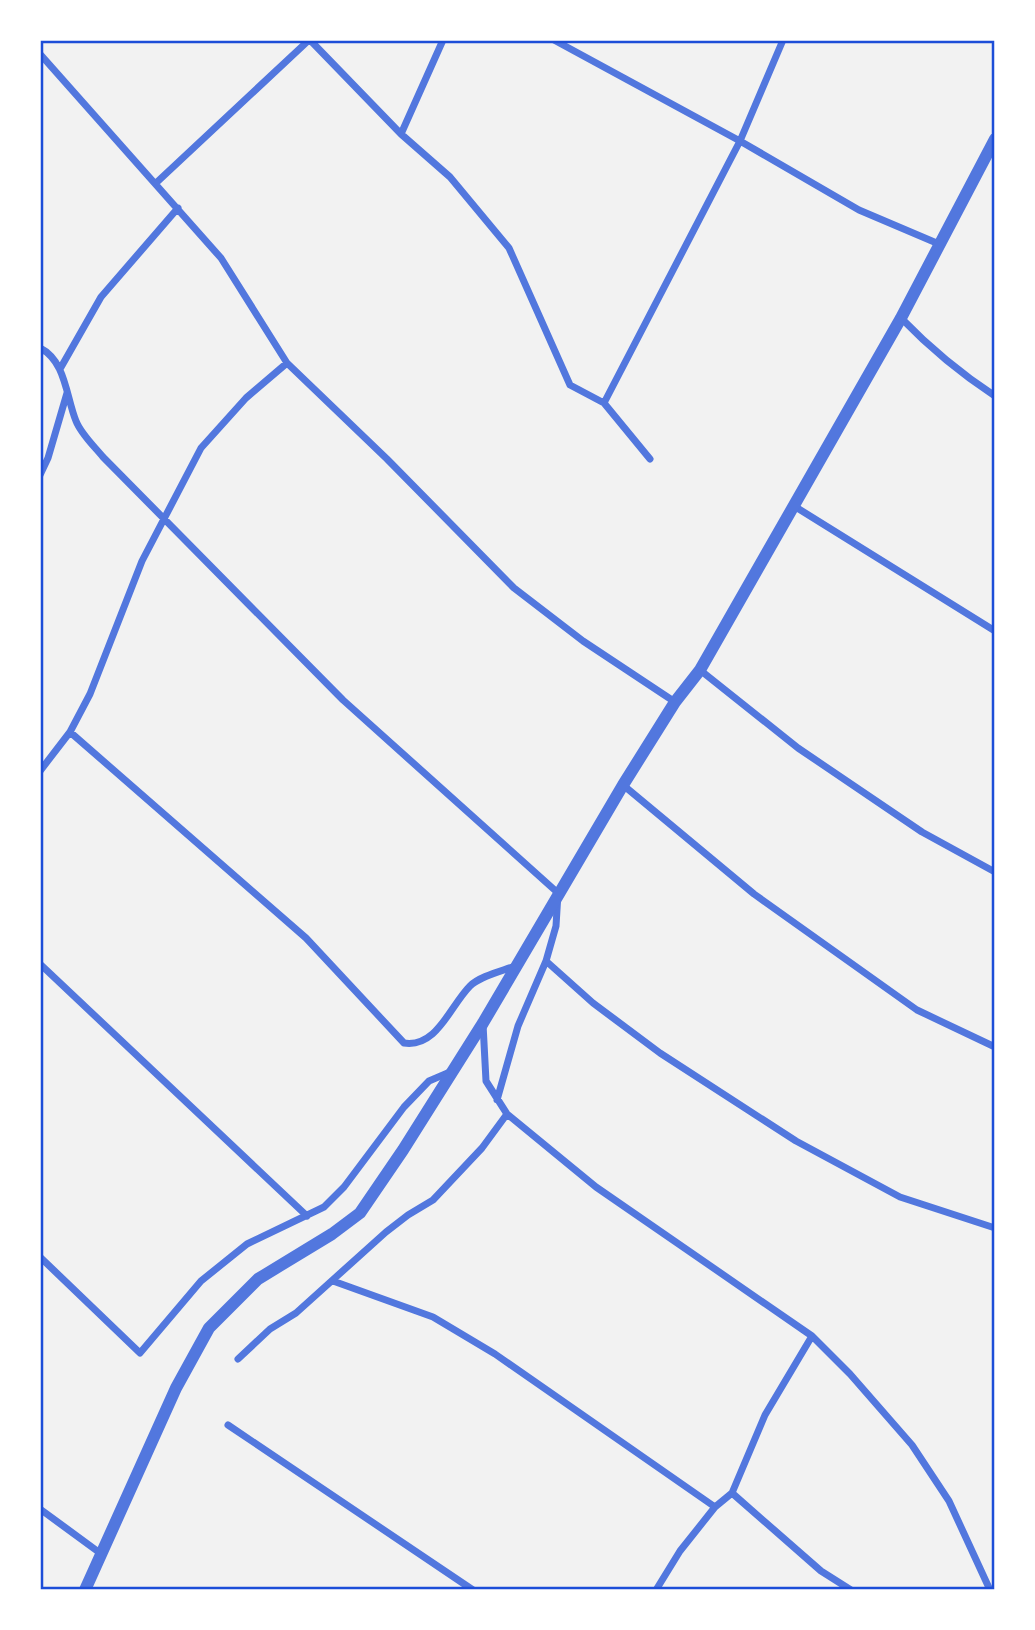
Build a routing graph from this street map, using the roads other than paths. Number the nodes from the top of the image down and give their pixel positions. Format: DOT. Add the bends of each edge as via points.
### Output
graph roads {
  1 [pos="309,40"];
  2 [pos="443,40"];
  3 [pos="554,40"];
  4 [pos="783,40"];
  5 [pos="40,54"];
  6 [pos="401,134"];
  7 [pos="995,139"];
  8 [pos="740,141"];
  9 [pos="156,183"];
  10 [pos="178,208"];
  11 [pos="939,244"];
  12 [pos="901,318"];
  13 [pos="40,348"];
  14 [pos="287,363"];
  15 [pos="60,369"];
  16 [pos="67,393"];
  17 [pos="995,396"];
  18 [pos="604,403"];
  19 [pos="650,458"];
  20 [pos="40,475"];
  21 [pos="794,506"];
  22 [pos="166,518"];
  23 [pos="995,631"];
  24 [pos="700,670"];
  25 [pos="675,702"];
  26 [pos="70,732"];
  27 [pos="40,771"];
  28 [pos="622,785"];
  29 [pos="995,872"];
  30 [pos="558,893"];
  31 [pos="546,961"];
  32 [pos="40,964"];
  33 [pos="515,966"];
  34 [pos="483,1023"];
  35 [pos="995,1047"];
  36 [pos="450,1072"];
  37 [pos="497,1100"];
  38 [pos="507,1114"];
  39 [pos="307,1216"];
  40 [pos="995,1228"];
  41 [pos="40,1257"];
  42 [pos="333,1281"];
  43 [pos="812,1336"];
  44 [pos="238,1359"];
  45 [pos="228,1425"];
  46 [pos="732,1493"];
  47 [pos="715,1507"];
  48 [pos="40,1509"];
  49 [pos="100,1553"];
  50 [pos="85,1590"];
  51 [pos="473,1590"];
  52 [pos="656,1590"];
  53 [pos="851,1590"];
  54 [pos="990,1590"];
  1 -- 6 [label="street"];
  1 -- 9 [label="street"];
  2 -- 6 [label="street"];
  3 -- 8 [label="street"];
  4 -- 8 [label="street"];
  5 -- 9 [label="street"];
  6 -- 18 [label="street" via="450,177 509,248 570,385"];
  7 -- 11 [label="street"];
  8 -- 11 [label="street" via="859,210"];
  8 -- 18 [label="street"];
  9 -- 10 [label="street"];
  10 -- 14 [label="street" via="221,258"];
  10 -- 15 [label="street" via="101,297"];
  11 -- 12 [label="street"];
  12 -- 17 [label="street" via="932,350"];
  12 -- 21 [label="street"];
  13 -- 15 [label="street" via="50,353"];
  14 -- 22 [label="street" via="246,398 201,448"];
  14 -- 25 [label="street" via="514,588"];
  15 -- 16 [label="street"];
  16 -- 20 [label="street"];
  16 -- 22 [label="street" via="77,425"];
  18 -- 19 [label="street"];
  21 -- 23 [label="street"];
  21 -- 24 [label="street"];
  22 -- 26 [label="street" via="142,561 90,694"];
  22 -- 30 [label="street" via="343,700"];
  24 -- 25 [label="street"];
  24 -- 29 [label="street" via="798,748 922,832"];
  25 -- 28 [label="street"];
  26 -- 27 [label="street"];
  26 -- 33 [label="street" via="306,938 404,1043 429,1040 472,984"];
  28 -- 30 [label="street"];
  28 -- 35 [label="street" via="754,894 918,1010"];
  30 -- 31 [label="street" via="556,926"];
  30 -- 33 [label="street"];
  31 -- 37 [label="street" via="517,1026"];
  31 -- 40 [label="street" via="660,1053 796,1141 900,1197"];
  32 -- 39 [label="street"];
  33 -- 34 [label="street"];
  34 -- 36 [label="street"];
  34 -- 37 [label="street" via="486,1081"];
  36 -- 39 [label="street" via="429,1081 344,1187"];
  36 -- 49 [label="street" via="360,1213 258,1279 209,1328 176,1388"];
  37 -- 38 [label="street"];
  38 -- 42 [label="street" via="433,1200 397,1223"];
  38 -- 43 [label="street" via="596,1187"];
  39 -- 41 [label="street" via="247,1244 201,1281 140,1353"];
  42 -- 44 [label="street"];
  42 -- 47 [label="street" via="433,1317 495,1354"];
  43 -- 46 [label="street" via="765,1415"];
  43 -- 54 [label="street" via="912,1445 949,1501"];
  45 -- 51 [label="street"];
  46 -- 47 [label="street"];
  46 -- 53 [label="street" via="821,1571"];
  47 -- 52 [label="street"];
  48 -- 49 [label="street"];
  49 -- 50 [label="street"];
}
